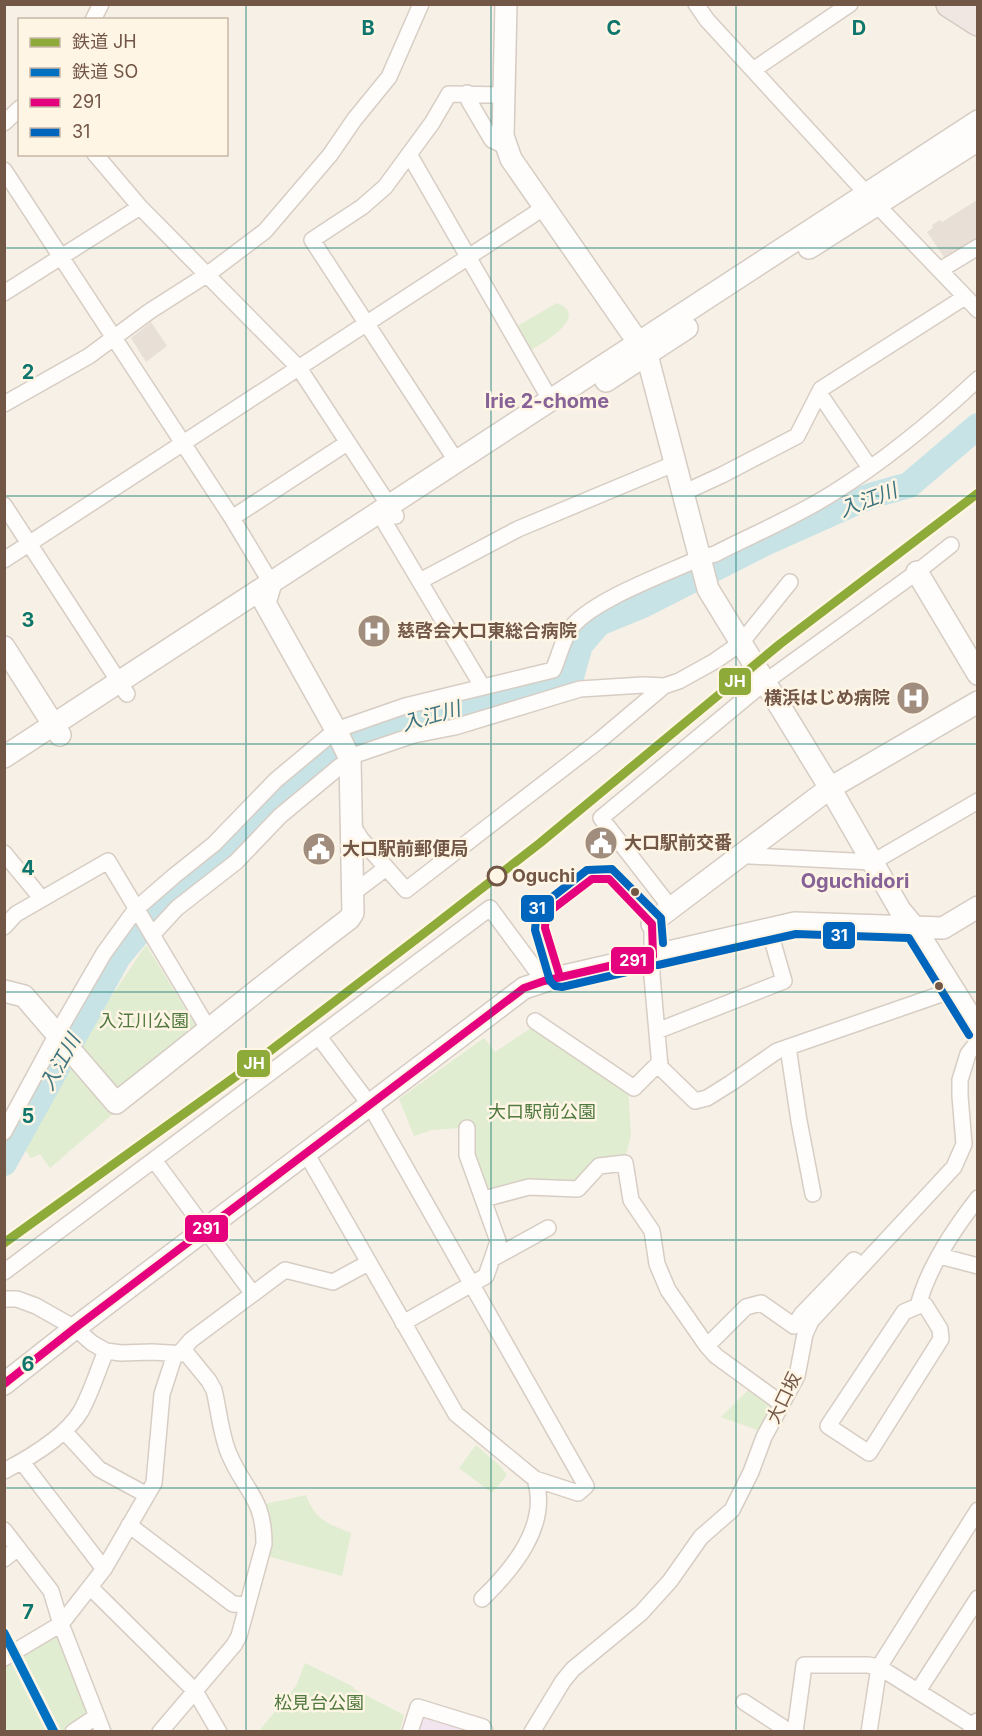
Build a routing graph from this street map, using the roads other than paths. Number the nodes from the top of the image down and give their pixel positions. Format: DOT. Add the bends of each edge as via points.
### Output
graph roads {
  1 [pos="101,4"];
  2 [pos="422,4"];
  3 [pos="506,4"];
  4 [pos="696,4"];
  5 [pos="850,4"];
  6 [pos="950,4"];
  7 [pos="94,18"];
  8 [pos="978,22"];
  9 [pos="753,70"];
  10 [pos="466,93"];
  11 [pos="504,94"];
  12 [pos="18,110"];
  13 [pos="978,121"];
  14 [pos="4,123"];
  15 [pos="978,140"];
  16 [pos="507,147"];
  17 [pos="409,154"];
  18 [pos="97,156"];
  19 [pos="4,170"];
  20 [pos="871,199"];
  21 [pos="140,207"];
  22 [pos="545,207"];
  23 [pos="978,246"];
  24 [pos="62,257"];
  25 [pos="468,257"];
  26 [pos="940,270"];
  27 [pos="208,274"];
  28 [pos="4,293"];
  29 [pos="965,297"];
  30 [pos="978,310"];
  31 [pos="367,323"];
  32 [pos="114,338"];
  33 [pos="643,348"];
  34 [pos="299,368"];
  35 [pos="978,379"];
  36 [pos="819,393"];
  37 [pos="551,401"];
  38 [pos="4,404"];
  39 [pos="183,443"];
  40 [pos="347,443"];
  41 [pos="457,462"];
  42 [pos="676,464"];
  43 [pos="870,468"];
  44 [pos="683,493"];
  45 [pos="4,505"];
  46 [pos="390,515"];
  47 [pos="231,518"];
  48 [pos="30,544"];
  49 [pos="951,545"];
  50 [pos="4,560"];
  51 [pos="703,571"];
  52 [pos="917,572"];
  53 [pos="420,581"];
  54 [pos="790,582"];
  55 [pos="271,583"];
  56 [pos="265,603"];
  57 [pos="741,643"];
  58 [pos="4,647"];
  59 [pos="978,674"];
  60 [pos="765,682"];
  61 [pos="482,686"];
  62 [pos="664,686"];
  63 [pos="123,688"];
  64 [pos="978,702"];
  65 [pos="57,730"];
  66 [pos="337,733"];
  67 [pos="4,757"];
  68 [pos="350,759"];
  69 [pos="4,772"];
  70 [pos="830,788"];
  71 [pos="978,801"];
  72 [pos="353,826"];
  73 [pos="745,852"];
  74 [pos="4,854"];
  75 [pos="873,862"];
  76 [pos="386,868"];
  77 [pos="353,893"];
  78 [pos="42,899"];
  79 [pos="978,907"];
  80 [pos="671,908"];
  81 [pos="138,912"];
  82 [pos="652,924"];
  83 [pos="4,927"];
  84 [pos="915,928"];
  85 [pos="769,929"];
  86 [pos="152,935"];
  87 [pos="653,956"];
  88 [pos="544,981"];
  89 [pos="953,990"];
  90 [pos="4,991"];
  91 [pos="535,1021"];
  92 [pos="978,1029"];
  93 [pos="209,1030"];
  94 [pos="657,1031"];
  95 [pos="57,1035"];
  96 [pos="319,1037"];
  97 [pos="978,1041"];
  98 [pos="788,1047"];
  99 [pos="660,1062"];
  100 [pos="370,1105"];
  101 [pos="467,1128"];
  102 [pos="4,1132"];
  103 [pos="306,1153"];
  104 [pos="154,1160"];
  105 [pos="813,1194"];
  106 [pos="978,1198"];
  107 [pos="484,1199"];
  108 [pos="548,1228"];
  109 [pos="206,1229"];
  110 [pos="940,1256"];
  111 [pos="492,1259"];
  112 [pos="369,1263"];
  113 [pos="862,1266"];
  114 [pos="978,1266"];
  115 [pos="4,1272"];
  116 [pos="471,1286"];
  117 [pos="253,1294"];
  118 [pos="4,1299"];
  119 [pos="918,1306"];
  120 [pos="403,1323"];
  121 [pos="75,1328"];
  122 [pos="707,1347"];
  123 [pos="106,1351"];
  124 [pos="177,1354"];
  125 [pos="4,1384"];
  126 [pos="782,1404"];
  127 [pos="64,1431"];
  128 [pos="22,1462"];
  129 [pos="4,1471"];
  130 [pos="535,1479"];
  131 [pos="147,1495"];
  132 [pos="978,1510"];
  133 [pos="129,1525"];
  134 [pos="4,1530"];
  135 [pos="18,1548"];
  136 [pos="4,1559"];
  137 [pos="104,1569"];
  138 [pos="90,1587"];
  139 [pos="978,1598"];
  140 [pos="482,1599"];
  141 [pos="247,1605"];
  142 [pos="61,1624"];
  143 [pos="4,1658"];
  144 [pos="879,1667"];
  145 [pos="195,1691"];
  146 [pos="918,1691"];
  147 [pos="744,1702"];
  148 [pos="97,1716"];
  149 [pos="976,1728"];
  150 [pos="73,1731"];
  151 [pos="103,1731"];
  152 [pos="160,1731"];
  153 [pos="219,1731"];
  154 [pos="410,1731"];
  155 [pos="485,1731"];
  156 [pos="532,1731"];
  157 [pos="790,1731"];
  158 [pos="795,1731"];
  159 [pos="869,1731"];
  1 -- 7 [label="street"];
  2 -- 27 [label="street" via="389,77 330,155 265,231"];
  3 -- 11 [label="street"];
  4 -- 9 [label="street"];
  5 -- 9 [label="street"];
  6 -- 8 [label="highway"];
  9 -- 20 [label="street"];
  10 -- 11 [label="street"];
  10 -- 16 [label="street" via="492,140"];
  10 -- 17 [label="street" via="449,94"];
  11 -- 16 [label="street" via="503,136"];
  12 -- 14 [label="street"];
  13 -- 20 [label="street"];
  15 -- 20 [label="street"];
  16 -- 22 [label="street" via="511,159"];
  17 -- 25 [label="street"];
  17 -- 31 [label="street" via="385,187 312,240"];
  18 -- 21 [label="street"];
  19 -- 24 [label="street"];
  20 -- 26 [label="street"];
  20 -- 33 [label="street" via="772,256"];
  21 -- 24 [label="street"];
  21 -- 27 [label="street"];
  22 -- 25 [label="street"];
  22 -- 33 [label="street"];
  23 -- 26 [label="street"];
  24 -- 28 [label="street"];
  24 -- 32 [label="street"];
  25 -- 31 [label="street"];
  25 -- 37 [label="street"];
  26 -- 29 [label="street"];
  27 -- 32 [label="street"];
  27 -- 34 [label="street"];
  29 -- 30 [label="street"];
  29 -- 36 [label="street"];
  31 -- 34 [label="street"];
  31 -- 41 [label="street"];
  32 -- 38 [label="street" via="71,368"];
  32 -- 39 [label="street"];
  33 -- 37 [label="street"];
  33 -- 42 [label="street"];
  33 -- 46 [label="street"];
  34 -- 39 [label="street"];
  34 -- 40 [label="street"];
  35 -- 43 [label="street" via="934,420"];
  36 -- 43 [label="street"];
  36 -- 44 [label="street" via="797,436"];
  37 -- 41 [label="street"];
  39 -- 47 [label="street"];
  39 -- 48 [label="street"];
  40 -- 46 [label="street"];
  40 -- 47 [label="street"];
  41 -- 46 [label="street"];
  42 -- 44 [label="street"];
  42 -- 53 [label="street" via="518,529"];
  43 -- 51 [label="street" via="831,494 715,554"];
  44 -- 51 [label="street"];
  45 -- 48 [label="street"];
  46 -- 53 [label="street"];
  46 -- 55 [label="street"];
  46 -- 56 [label="street"];
  47 -- 55 [label="street"];
  48 -- 50 [label="street"];
  48 -- 63 [label="street"];
  49 -- 52 [label="street"];
  51 -- 57 [label="street"];
  51 -- 61 [label="street" via="612,598 588,612 570,629 554,670"];
  52 -- 59 [label="street"];
  52 -- 60 [label="street"];
  53 -- 61 [label="street"];
  54 -- 57 [label="street"];
  55 -- 56 [label="street"];
  55 -- 63 [label="street"];
  56 -- 63 [label="street"];
  56 -- 66 [label="street"];
  57 -- 60 [label="street"];
  57 -- 62 [label="street" via="680,681"];
  58 -- 65 [label="street"];
  60 -- 70 [label="street"];
  60 -- 80 [label="street" via="601,818"];
  61 -- 66 [label="street" via="405,706"];
  62 -- 68 [label="street" via="580,689 414,735"];
  62 -- 76 [label="street" via="406,890"];
  63 -- 65 [label="street"];
  64 -- 70 [label="street"];
  65 -- 67 [label="street"];
  65 -- 69 [label="street"];
  66 -- 68 [label="street"];
  66 -- 81 [label="street" via="276,780 214,844"];
  68 -- 72 [label="street"];
  68 -- 86 [label="street" via="280,816 236,862 177,908"];
  70 -- 73 [label="street"];
  70 -- 75 [label="street"];
  71 -- 75 [label="street"];
  72 -- 76 [label="street"];
  72 -- 77 [label="street"];
  73 -- 75 [label="street" via="750,856"];
  73 -- 80 [label="street"];
  74 -- 78 [label="street"];
  75 -- 84 [label="street"];
  76 -- 77 [label="street"];
  77 -- 93 [label="street" via="353,913 349,919"];
  78 -- 81 [label="street" via="108,861"];
  78 -- 83 [label="street" via="16,914"];
  79 -- 84 [label="street" via="943,928"];
  80 -- 82 [label="street"];
  81 -- 86 [label="street"];
  81 -- 95 [label="street" via="104,953"];
  82 -- 87 [label="street"];
  84 -- 85 [label="street" via="795,923"];
  84 -- 89 [label="street"];
  85 -- 87 [label="street"];
  85 -- 94 [label="street" via="784,981"];
  86 -- 93 [label="street"];
  87 -- 88 [label="street"];
  87 -- 94 [label="street"];
  88 -- 96 [label="street" via="490,908"];
  88 -- 100 [label="street" via="524,988"];
  89 -- 92 [label="street"];
  89 -- 98 [label="street"];
  90 -- 95 [label="street" via="24,996"];
  91 -- 99 [label="street" via="634,1088"];
  93 -- 95 [label="street" via="116,1103"];
  94 -- 99 [label="street"];
  95 -- 102 [label="street"];
  96 -- 100 [label="street"];
  96 -- 104 [label="street"];
  97 -- 113 [label="street, 大口坂" via="968,1054 960,1080 964,1144 954,1167"];
  98 -- 99 [label="street" via="707,1098 695,1101 660,1067"];
  98 -- 105 [label="street"];
  100 -- 103 [label="street"];
  100 -- 116 [label="street"];
  101 -- 107 [label="street" via="467,1155"];
  103 -- 109 [label="street"];
  103 -- 112 [label="street"];
  104 -- 109 [label="street"];
  104 -- 115 [label="street"];
  106 -- 110 [label="street"];
  107 -- 111 [label="street" via="498,1241"];
  107 -- 122 [label="street" via="529,1187 578,1189 599,1166 625,1163 631,1200 652,1231 657,1264 668,1290"];
  108 -- 111 [label="street"];
  109 -- 117 [label="street"];
  109 -- 121 [label="street"];
  110 -- 114 [label="street"];
  110 -- 119 [label="street"];
  111 -- 116 [label="street" via="486,1275"];
  112 -- 117 [label="street" via="333,1282 285,1270"];
  112 -- 120 [label="street"];
  113 -- 122 [label="street" via="854,1260 794,1326 761,1303 746,1307"];
  113 -- 126 [label="street, 大口坂" via="812,1321 805,1334 797,1376"];
  116 -- 120 [label="street"];
  116 -- 130 [label="street" via="586,1486 578,1493"];
  117 -- 124 [label="street"];
  118 -- 121 [label="street" via="36,1306"];
  119 -- 119 [label="street" via="904,1312 828,1426 869,1453 941,1339 940,1329 925,1305"];
  120 -- 130 [label="street" via="456,1414"];
  121 -- 123 [label="street"];
  121 -- 125 [label="street"];
  122 -- 126 [label="street"];
  123 -- 124 [label="street"];
  123 -- 127 [label="street" via="80,1412"];
  124 -- 131 [label="street" via="162,1394 156,1474"];
  124 -- 141 [label="street" via="187,1354 214,1390 230,1456 262,1515 264,1544"];
  126 -- 156 [label="street, 大口坂" via="732,1510 701,1537 641,1613 563,1681"];
  127 -- 128 [label="street"];
  127 -- 131 [label="street" via="99,1469"];
  128 -- 129 [label="street"];
  128 -- 137 [label="street"];
  130 -- 140 [label="street" via="539,1501 529,1539 502,1580"];
  131 -- 133 [label="street"];
  132 -- 144 [label="street"];
  133 -- 137 [label="street"];
  133 -- 141 [label="street" via="233,1604"];
  134 -- 135 [label="street"];
  135 -- 136 [label="street"];
  135 -- 142 [label="street" via="51,1591"];
  137 -- 138 [label="street"];
  138 -- 142 [label="street"];
  138 -- 145 [label="street"];
  139 -- 146 [label="street"];
  141 -- 145 [label="street" via="234,1645"];
  142 -- 143 [label="street"];
  142 -- 148 [label="street"];
  144 -- 146 [label="street"];
  144 -- 158 [label="street" via="804,1665"];
  144 -- 159 [label="street"];
  145 -- 152 [label="street"];
  145 -- 153 [label="street"];
  146 -- 149 [label="street"];
  147 -- 157 [label="street"];
  148 -- 150 [label="street"];
  148 -- 151 [label="street"];
  154 -- 155 [label="street" via="418,1707 483,1727"];
}
